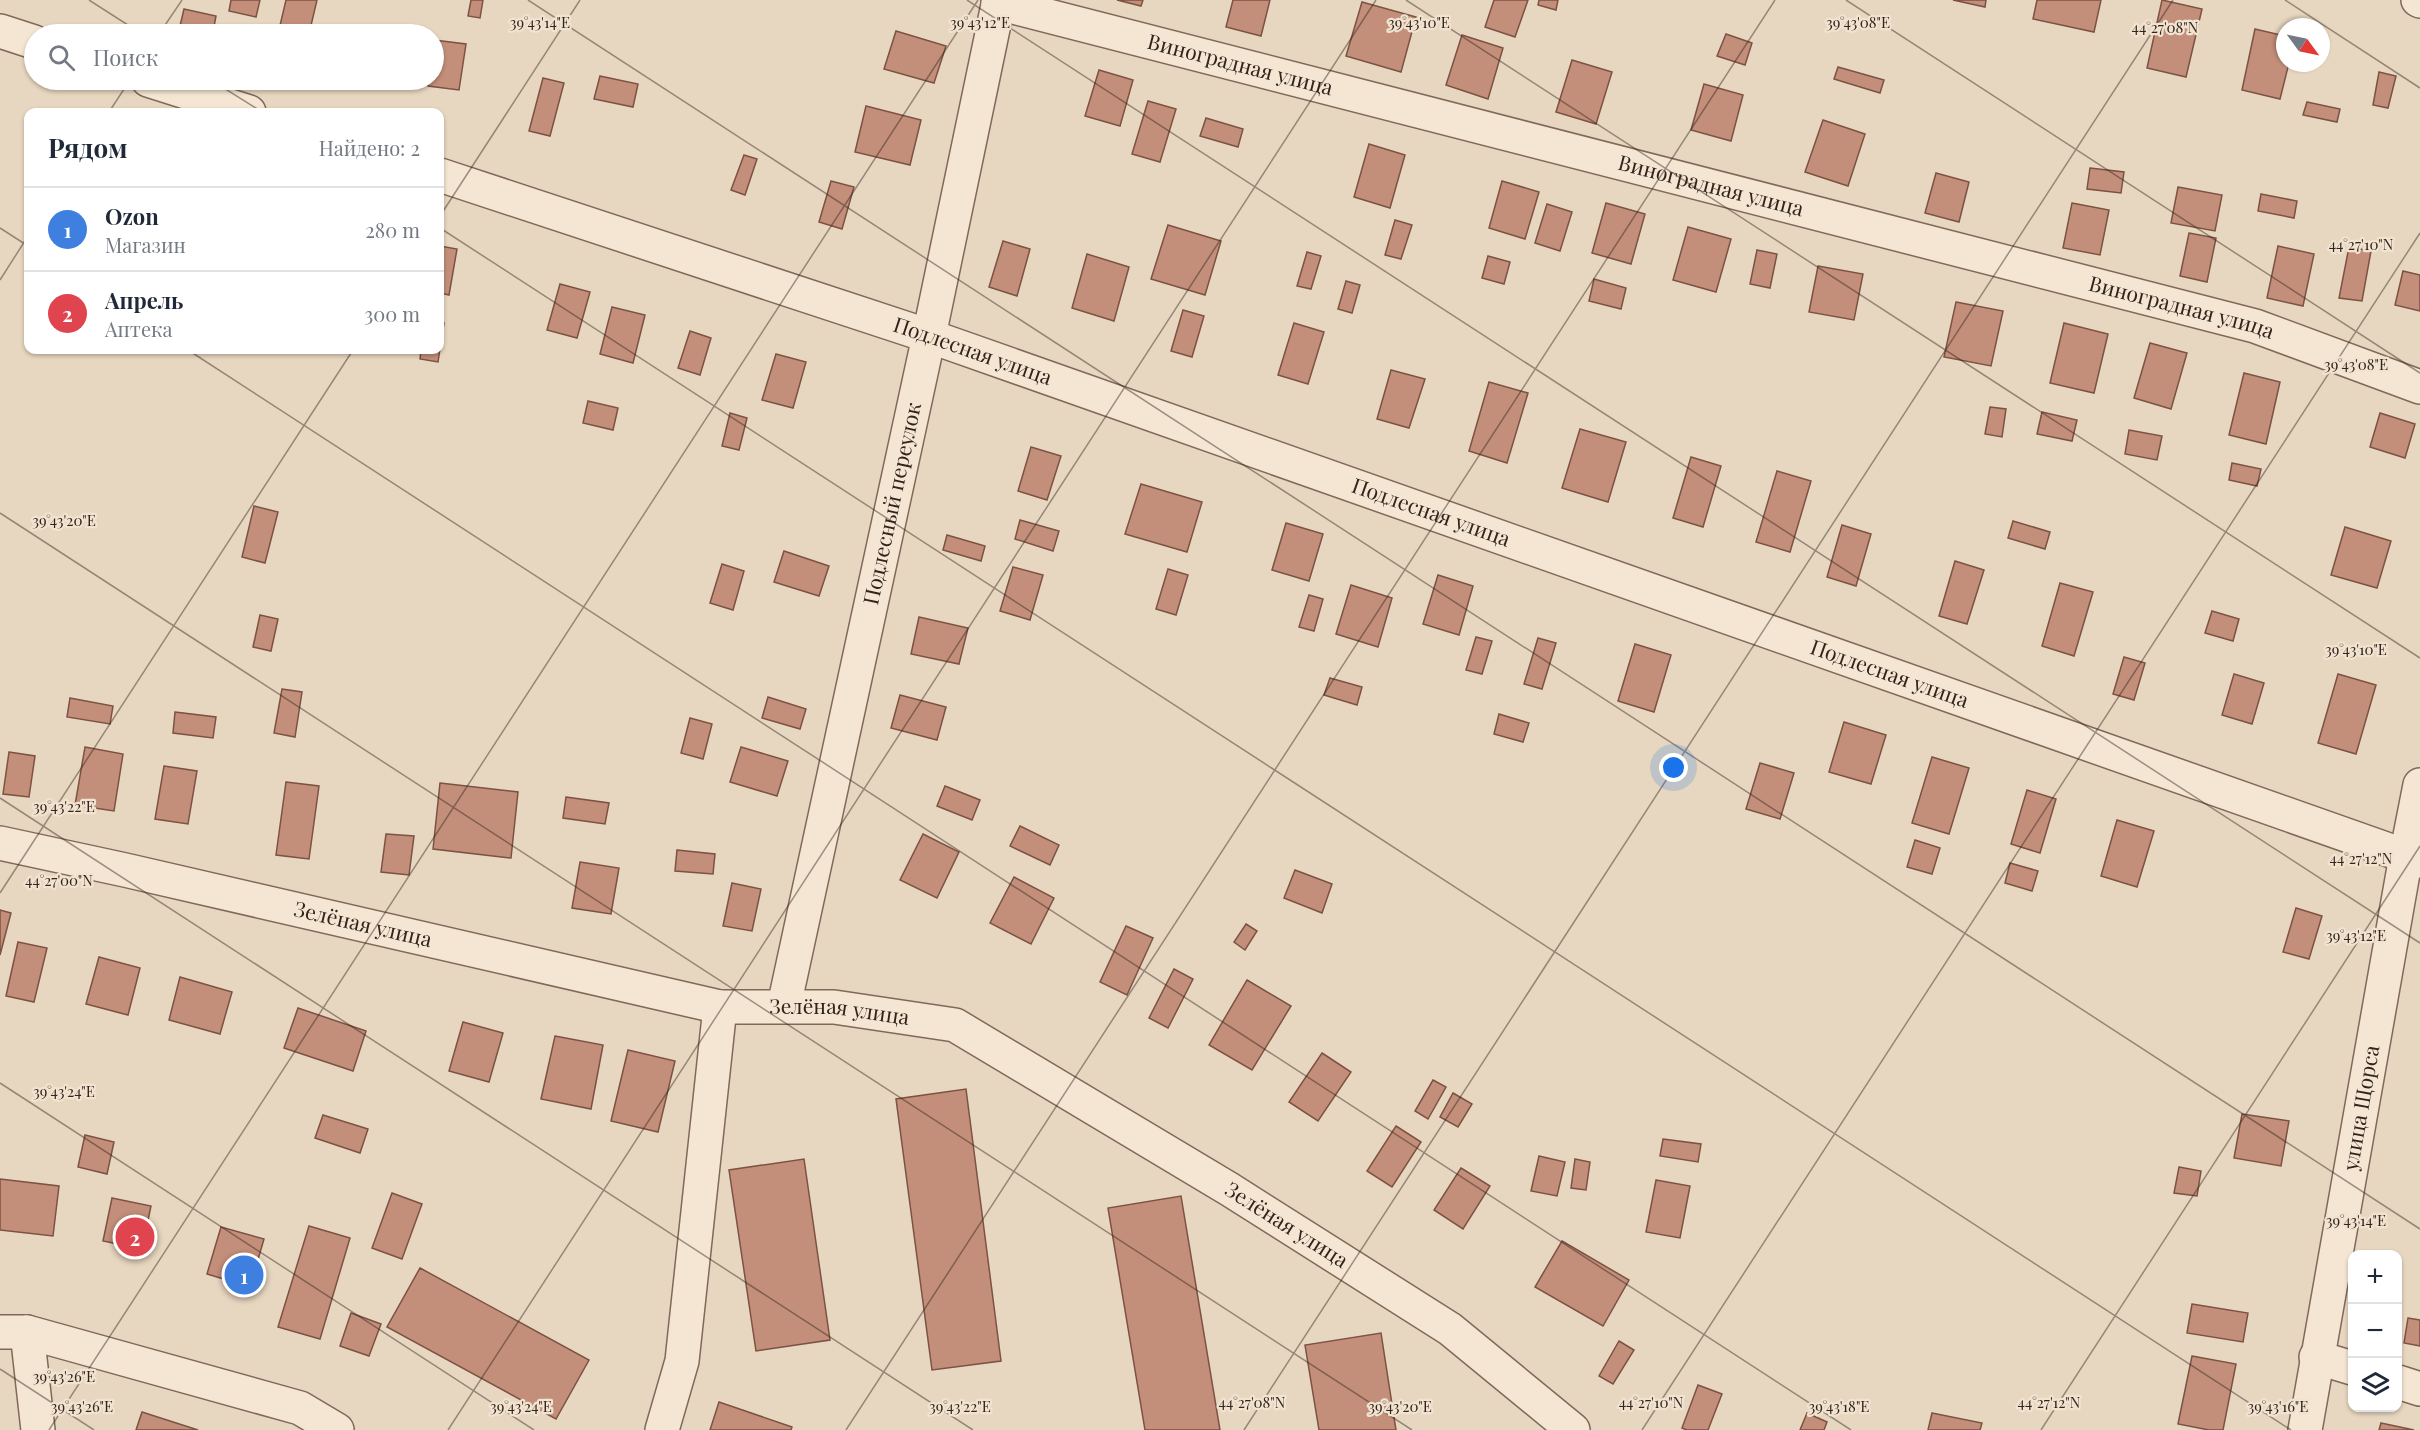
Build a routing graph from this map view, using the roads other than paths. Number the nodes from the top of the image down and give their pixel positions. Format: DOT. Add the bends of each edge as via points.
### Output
graph roads {
  1 [pos="998,2"];
  2 [pos="0,31"];
  3 [pos="24,39"];
  4 [pos="180,90"];
  5 [pos="236,108"];
  6 [pos="444,176"];
  7 [pos="929,336"];
  8 [pos="2420,387"];
  9 [pos="2420,785"];
  10 [pos="0,843"];
  11 [pos="2413,859"];
  12 [pos="784,1006"];
  13 [pos="720,1007"];
  14 [pos="13,1332"];
  15 [pos="2316,1357"];
  16 [pos="2348,1367"];
  17 [pos="2402,1384"];
  18 [pos="2420,1389"];
  19 [pos="38,1430"];
  20 [pos="337,1430"];
  21 [pos="662,1430"];
  22 [pos="1573,1430"];
  23 [pos="2305,1430"];
  1 -- 7 [label="street, Подлесный переулок"];
  1 -- 8 [label="street, Виноградная улица" via="2255,326"];
  2 -- 3 [label="street"];
  4 -- 5 [label="street"];
  6 -- 7 [label="street, Подлесная улица"];
  7 -- 11 [label="street, Подлесная улица"];
  7 -- 12 [label="street, Подлесный переулок"];
  9 -- 11 [label="street, улица Щорса"];
  10 -- 13 [label="street, Зелёная улица"];
  11 -- 15 [label="street, улица Щорса"];
  12 -- 13 [label="street, Зелёная улица"];
  12 -- 22 [label="street, Зелёная улица" via="834,1007 955,1025 1228,1189 1450,1329"];
  13 -- 21 [label="street" via="682,1361"];
  14 -- 19 [label="street"];
  14 -- 20 [label="street" via="300,1408"];
  15 -- 16 [label="street"];
  15 -- 23 [label="street, улица Щорса"];
  17 -- 18 [label="street"];
}
